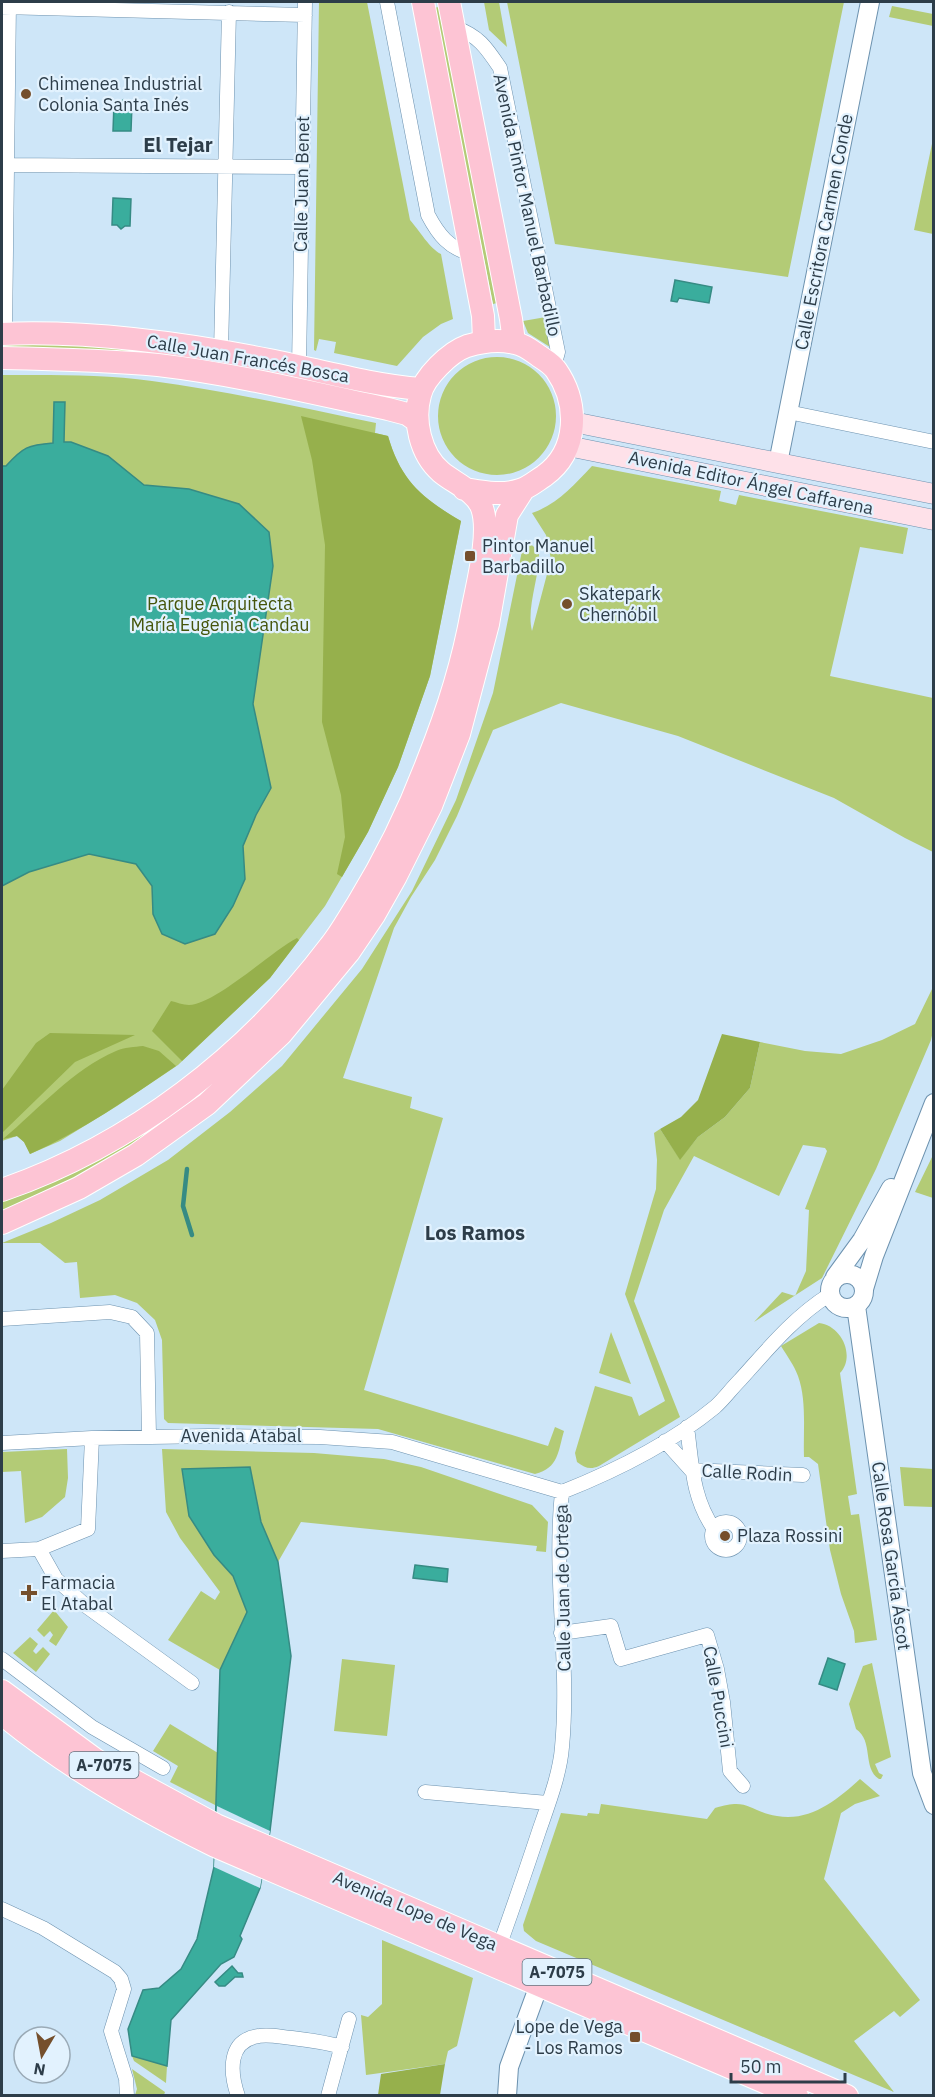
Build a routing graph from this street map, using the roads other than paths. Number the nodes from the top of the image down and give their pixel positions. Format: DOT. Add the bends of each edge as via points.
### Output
graph roads {
  1 [pos="387,2"];
  2 [pos="423,2"];
  3 [pos="450,2"];
  4 [pos="870,2"];
  5 [pos="6,5"];
  6 [pos="305,8"];
  7 [pos="229,12"];
  8 [pos="454,27"];
  9 [pos="4,165"];
  10 [pos="225,167"];
  11 [pos="302,167"];
  12 [pos="472,254"];
  13 [pos="3,334"];
  14 [pos="484,340"];
  15 [pos="514,342"];
  16 [pos="221,351"];
  17 [pos="2,358"];
  18 [pos="299,367"];
  19 [pos="554,367"];
  20 [pos="421,389"];
  21 [pos="788,412"];
  22 [pos="417,421"];
  23 [pos="573,422"];
  24 [pos="933,442"];
  25 [pos="568,446"];
  26 [pos="778,463"];
  27 [pos="464,489"];
  28 [pos="523,490"];
  29 [pos="933,494"];
  30 [pos="933,520"];
  31 [pos="933,1103"];
  32 [pos="922,1131"];
  33 [pos="2,1190"];
  34 [pos="2,1222"];
  35 [pos="853,1252"];
  36 [pos="874,1256"];
  37 [pos="836,1277"];
  38 [pos="864,1289"];
  39 [pos="830,1295"];
  40 [pos="855,1306"];
  41 [pos="2,1319"];
  42 [pos="687,1427"];
  43 [pos="149,1436"];
  44 [pos="92,1438"];
  45 [pos="665,1441"];
  46 [pos="2,1443"];
  47 [pos="691,1470"];
  48 [pos="803,1475"];
  49 [pos="562,1492"];
  50 [pos="714,1529"];
  51 [pos="39,1549"];
  52 [pos="2,1551"];
  53 [pos="561,1633"];
  54 [pos="2,1659"];
  55 [pos="192,1683"];
  56 [pos="2,1691"];
  57 [pos="2,1714"];
  58 [pos="163,1768"];
  59 [pos="742,1786"];
  60 [pos="426,1792"];
  61 [pos="548,1803"];
  62 [pos="933,1805"];
  63 [pos="215,1835"];
  64 [pos="266,1857"];
  65 [pos="2,1909"];
  66 [pos="499,1947"];
  67 [pos="539,1985"];
  68 [pos="349,2019"];
  69 [pos="342,2047"];
  70 [pos="127,2096"];
  71 [pos="238,2096"];
  72 [pos="328,2096"];
  73 [pos="507,2096"];
  74 [pos="797,2096"];
  75 [pos="847,2096"];
  1 -- 12 [label="street" via="428,214 439,236 461,252"];
  2 -- 12 [label="main road"];
  3 -- 8 [label="main road, Avenida Pintor Manuel Barbadillo"];
  4 -- 21 [label="street, Calle Escritora Carmen Conde"];
  5 -- 7 [label="street"];
  5 -- 9 [label="street"];
  6 -- 7 [label="street"];
  6 -- 11 [label="street, Calle Juan Benet"];
  7 -- 10 [label="street"];
  8 -- 15 [label="main road, Avenida Pintor Manuel Barbadillo"];
  8 -- 19 [label="street, Avenida Pintor Manuel Barbadillo" via="484,44 500,68 558,352"];
  9 -- 10 [label="street"];
  9 -- 13 [label="street"];
  10 -- 11 [label="street"];
  10 -- 16 [label="street"];
  11 -- 18 [label="street, Calle Juan Benet"];
  12 -- 14 [label="main road"];
  13 -- 16 [label="main road, Calle Juan Francés Bosca" via="79,335"];
  14 -- 15 [label="main road"];
  14 -- 20 [label="main road" via="455,350"];
  15 -- 19 [label="main road"];
  16 -- 18 [label="main road, Calle Juan Francés Bosca"];
  17 -- 22 [label="main road, Calle Juan Francés Bosca" via="79,359 170,367 388,409"];
  18 -- 20 [label="main road, Calle Juan Francés Bosca"];
  19 -- 23 [label="main road" via="570,397"];
  20 -- 22 [label="main road"];
  21 -- 24 [label="street"];
  21 -- 26 [label="street, Calle Escritora Carmen Conde"];
  22 -- 27 [label="main road" via="421,443 437,470"];
  23 -- 25 [label="main road"];
  23 -- 26 [label="main road, Avenida Editor Ángel Caffarena"];
  25 -- 28 [label="main road" via="553,469"];
  25 -- 30 [label="main road, Avenida Editor Ángel Caffarena"];
  26 -- 29 [label="main road, Avenida Editor Ángel Caffarena"];
  27 -- 28 [label="main road" via="495,494"];
  27 -- 33 [label="main road" via="482,506 485,536 456,678 413,800 379,868 332,945 265,1023 192,1086 120,1135"];
  28 -- 34 [label="main road" via="507,515 488,624 459,734 431,806 396,876 349,952 281,1034 207,1104 136,1155 79,1188"];
  31 -- 32 [label="street"];
  32 -- 35 [label="street"];
  32 -- 36 [label="street"];
  35 -- 36 [label="street"];
  35 -- 37 [label="street"];
  36 -- 38 [label="street"];
  37 -- 38 [label="street" via="854,1275"];
  37 -- 39 [label="street" via="831,1282"];
  38 -- 40 [label="street" via="862,1300"];
  39 -- 40 [label="street" via="841,1308"];
  39 -- 42 [label="street, Calle Juan de Ortega" via="789,1325 716,1406"];
  40 -- 62 [label="street, Calle Rosa García Áscot" via="922,1773"];
  41 -- 43 [label="street" via="110,1312 132,1317 147,1333"];
  42 -- 45 [label="street, Calle Juan de Ortega"];
  42 -- 47 [label="street"];
  43 -- 44 [label="street, Avenida Atabal"];
  43 -- 49 [label="street, Avenida Atabal" via="320,1437 392,1442"];
  44 -- 46 [label="street, Avenida Atabal"];
  44 -- 51 [label="street" via="88,1529"];
  45 -- 47 [label="street"];
  45 -- 49 [label="street, Calle Juan de Ortega" via="604,1475"];
  47 -- 48 [label="street, Calle Rodin"];
  47 -- 50 [label="street" via="703,1514"];
  49 -- 53 [label="street, Calle Juan de Ortega"];
  51 -- 52 [label="street"];
  51 -- 55 [label="street" via="56,1579 86,1606"];
  53 -- 59 [label="street, Calle Puccini" via="611,1626 621,1659 707,1635 723,1702 730,1771"];
  53 -- 61 [label="street, Calle Juan de Ortega" via="562,1750"];
  54 -- 58 [label="street" via="92,1727"];
  56 -- 63 [label="main road, Avenida Lope de Vega / A-7075" via="96,1760"];
  57 -- 63 [label="main road, Avenida Lope de Vega / A-7075" via="86,1775 166,1821"];
  60 -- 61 [label="street"];
  61 -- 66 [label="street, Calle Juan de Ortega"];
  63 -- 64 [label="main road, Avenida Lope de Vega / A-7075"];
  64 -- 66 [label="main road, Avenida Lope de Vega / A-7075"];
  64 -- 67 [label="main road, Avenida Lope de Vega / A-7075"];
  65 -- 70 [label="street" via="43,1928 121,1979 124,1989 111,2031 126,2079"];
  66 -- 75 [label="main road, Avenida Lope de Vega / A-7075"];
  67 -- 73 [label="street" via="509,2067"];
  67 -- 74 [label="main road, Avenida Lope de Vega / A-7075"];
  68 -- 69 [label="street"];
  69 -- 71 [label="street" via="321,2041 251,2037 232,2060"];
  69 -- 72 [label="street"];
}
